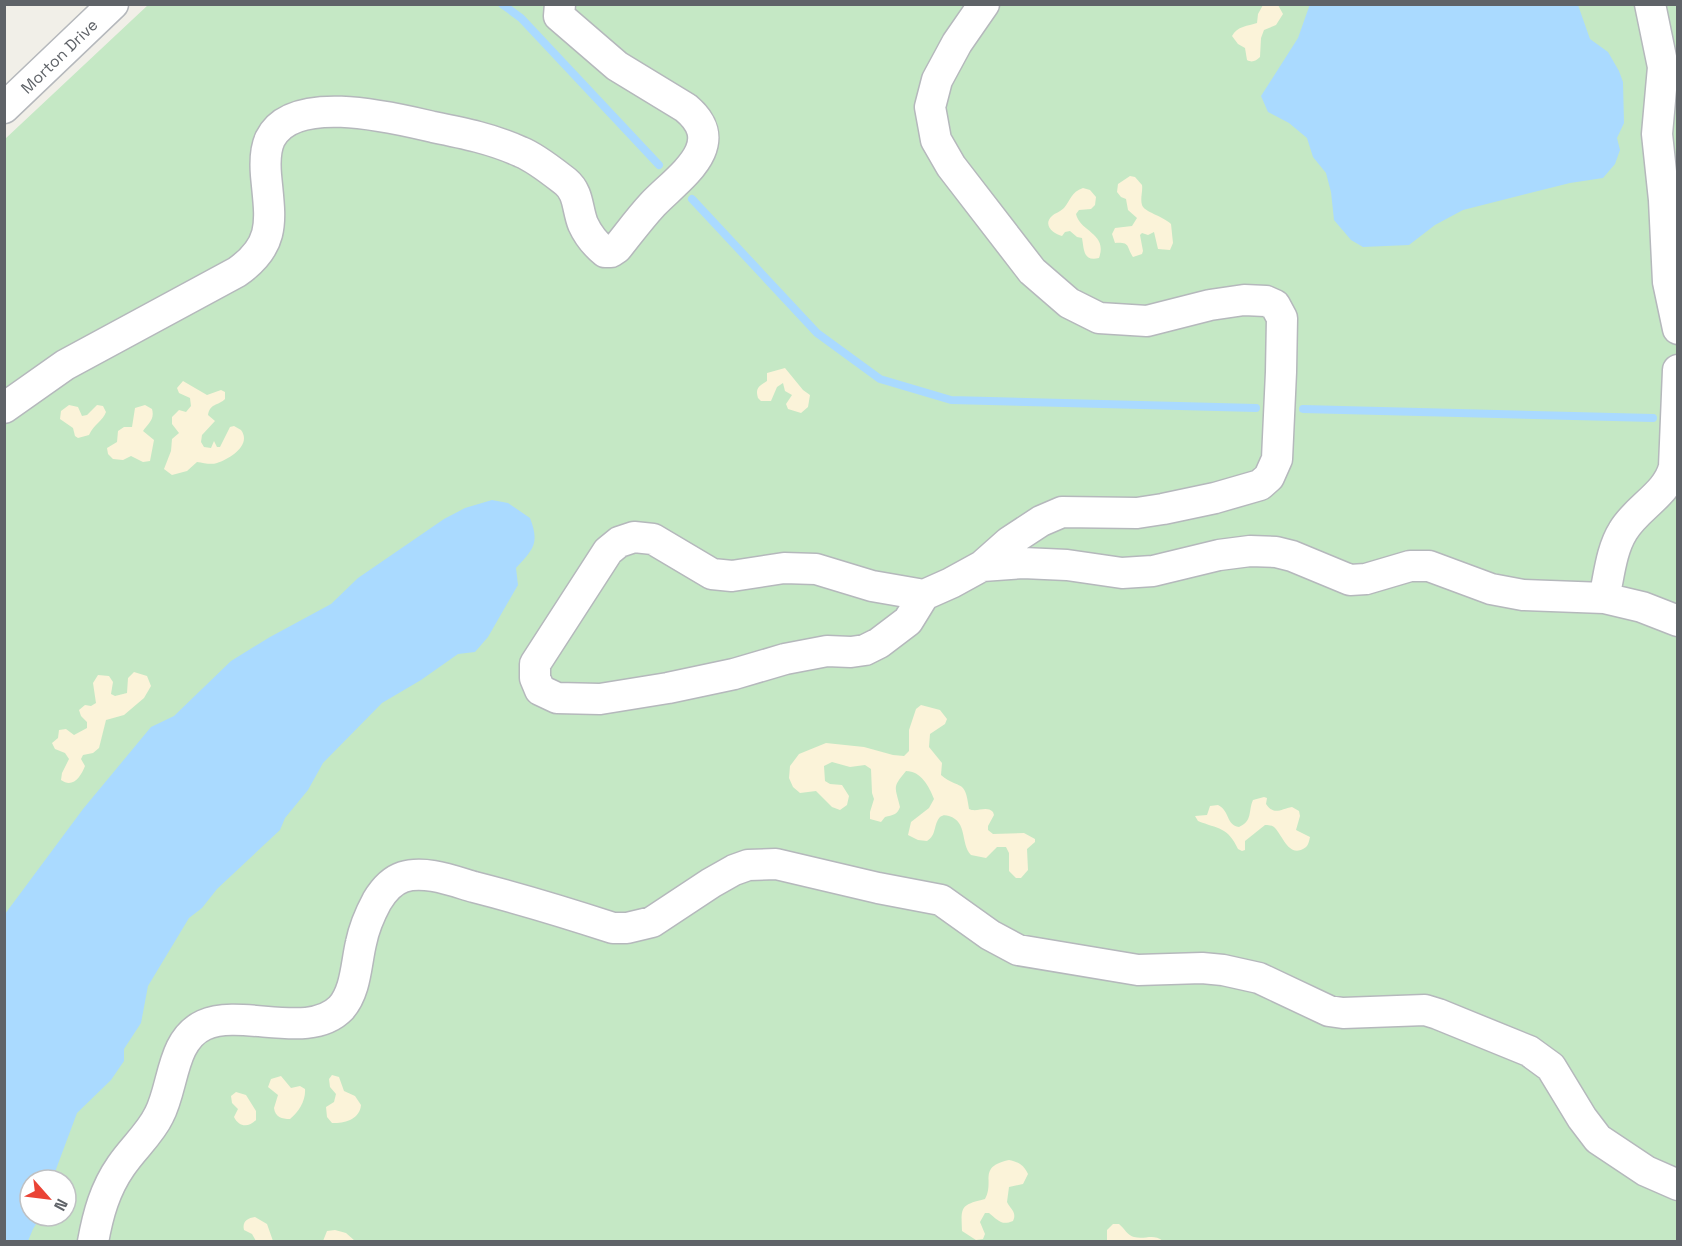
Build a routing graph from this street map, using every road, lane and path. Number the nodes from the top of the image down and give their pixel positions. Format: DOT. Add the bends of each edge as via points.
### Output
graph roads {
  1 [pos="113,4"];
  2 [pos="560,4"];
  3 [pos="984,4"];
  4 [pos="1650,4"];
  5 [pos="4,108"];
  6 [pos="1677,329"];
  7 [pos="1677,370"];
  8 [pos="4,408"];
  9 [pos="982,566"];
  10 [pos="924,595"];
  11 [pos="1604,598"];
  12 [pos="1677,621"];
  13 [pos="1677,1185"];
  14 [pos="93,1242"];
  1 -- 5 [label="street, Morton Drive"];
  2 -- 8 [label="street" via="560,16 567,23 617,66 695,115 704,132 694,164 652,205 617,248 605,252 594,243 583,224 572,187 523,152 484,138 374,114 338,112 293,118 270,139 265,160 268,236 252,261 65,365"];
  3 -- 9 [label="street" via="937,80 930,107 932,125 951,166 1032,272 1069,303 1100,318 1147,321 1244,300 1275,305 1281,318 1277,459 1269,477 1260,485 1137,513 1062,512 1009,542"];
  4 -- 6 [label="street" via="1663,67 1656,126 1664,190 1668,282"];
  7 -- 11 [label="street" via="1672,474 1623,531"];
  9 -- 10 [label="street"];
  9 -- 11 [label="street" via="1067,565 1122,573 1153,571 1250,551 1292,556 1350,580 1410,566 1429,566 1491,590"];
  10 -- 10 [label="street" via="908,621 864,650 827,651 679,686 600,699 557,698 540,690 535,678 535,664 608,551 634,537 653,539 712,574 816,569 872,586"];
  11 -- 12 [label="street"];
  13 -- 14 [label="street" via="1646,1171 1598,1139 1551,1067 1529,1051 1425,1010 1343,1013 1329,1011 1259,978 1223,970 1138,970 1039,955 996,939 941,900 776,864 734,870 652,922 627,928 435,877 417,876 392,882 381,895 366,925 354,979 341,1008 321,1019 296,1023 221,1020 191,1034 182,1046 168,1097 158,1117 120,1166 100,1206"];
}
